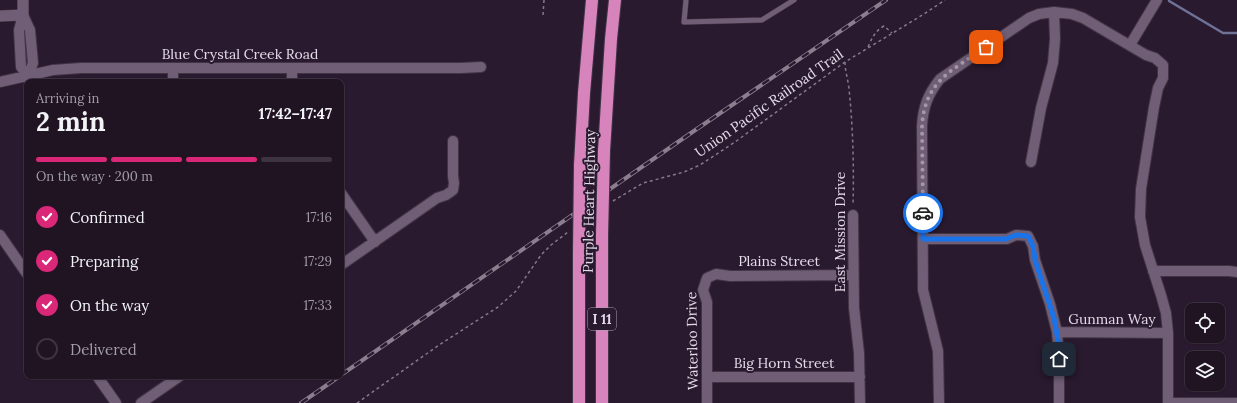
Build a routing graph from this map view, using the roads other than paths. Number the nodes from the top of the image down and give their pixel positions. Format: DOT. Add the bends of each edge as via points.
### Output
graph roads {
  1 [pos="23,0"];
  2 [pos="592,0"];
  3 [pos="615,0"];
  4 [pos="686,0"];
  5 [pos="794,0"];
  6 [pos="1157,0"];
  7 [pos="1054,12"];
  8 [pos="23,15"];
  9 [pos="0,16"];
  10 [pos="20,44"];
  11 [pos="31,44"];
  12 [pos="1130,46"];
  13 [pos="480,67"];
  14 [pos="173,68"];
  15 [pos="292,68"];
  16 [pos="29,79"];
  17 [pos="173,79"];
  18 [pos="292,79"];
  19 [pos="24,80"];
  20 [pos="0,82"];
  21 [pos="453,142"];
  22 [pos="1031,162"];
  23 [pos="344,197"];
  24 [pos="853,215"];
  25 [pos="0,235"];
  26 [pos="923,239"];
  27 [pos="375,242"];
  28 [pos="344,263"];
  29 [pos="24,270"];
  30 [pos="1153,271"];
  31 [pos="1237,272"];
  32 [pos="854,275"];
  33 [pos="707,278"];
  34 [pos="1057,332"];
  35 [pos="1168,333"];
  36 [pos="707,377"];
  37 [pos="860,377"];
  38 [pos="99,379"];
  39 [pos="176,379"];
  40 [pos="116,403"];
  41 [pos="141,403"];
  42 [pos="579,403"];
  43 [pos="602,403"];
  44 [pos="707,403"];
  45 [pos="860,403"];
  46 [pos="939,403"];
  47 [pos="1059,403"];
  48 [pos="1168,403"];
  49 [pos="1237,403"];
  1 -- 8 [label="street"];
  2 -- 42 [label="highway, Purple Heart Highway / I 11, bridge" via="580,165"];
  3 -- 43 [label="highway, Purple Heart Highway / I 11, bridge" via="604,151"];
  4 -- 5 [label="lane" via="684,22 762,20"];
  6 -- 12 [label="street"];
  7 -- 12 [label="street" via="1083,18"];
  7 -- 22 [label="street" via="1053,63"];
  7 -- 26 [label="street" via="1038,14 1020,23 940,79 933,89 925,105 922,126"];
  8 -- 9 [label="street"];
  8 -- 10 [label="street" via="19,30"];
  8 -- 11 [label="street" via="30,30"];
  10 -- 11 [label="lane"];
  10 -- 16 [label="street" via="21,67"];
  11 -- 16 [label="street" via="33,63"];
  12 -- 30 [label="street" via="1155,58 1163,65 1151,123 1140,204 1142,231"];
  13 -- 15 [label="street, Blue Crystal Creek Road"];
  14 -- 15 [label="street, Blue Crystal Creek Road"];
  14 -- 16 [label="street, Blue Crystal Creek Road" via="53,70"];
  14 -- 17 [label="street"];
  15 -- 18 [label="street"];
  19 -- 20 [label="street, Blue Crystal Creek Road"];
  21 -- 27 [label="street" via="453,190 437,198"];
  23 -- 27 [label="street"];
  24 -- 32 [label="street, East Mission Drive"];
  25 -- 29 [label="street"];
  26 -- 34 [label="street" via="1006,239 1016,235 1028,236"];
  26 -- 46 [label="street" via="923,290 938,351"];
  27 -- 28 [label="street"];
  30 -- 31 [label="street"];
  30 -- 35 [label="street" via="1164,305"];
  32 -- 33 [label="street, Plains Street" via="716,274"];
  32 -- 37 [label="street, East Mission Drive"];
  33 -- 36 [label="street, Waterloo Drive" via="703,290 707,302"];
  34 -- 35 [label="street, Gunman Way"];
  34 -- 47 [label="street"];
  35 -- 48 [label="street"];
  36 -- 37 [label="street, Big Horn Street"];
  36 -- 44 [label="street, Waterloo Drive"];
  37 -- 45 [label="street, East Mission Drive"];
  38 -- 40 [label="street"];
  39 -- 41 [label="street"];
  48 -- 49 [label="street"];
}
